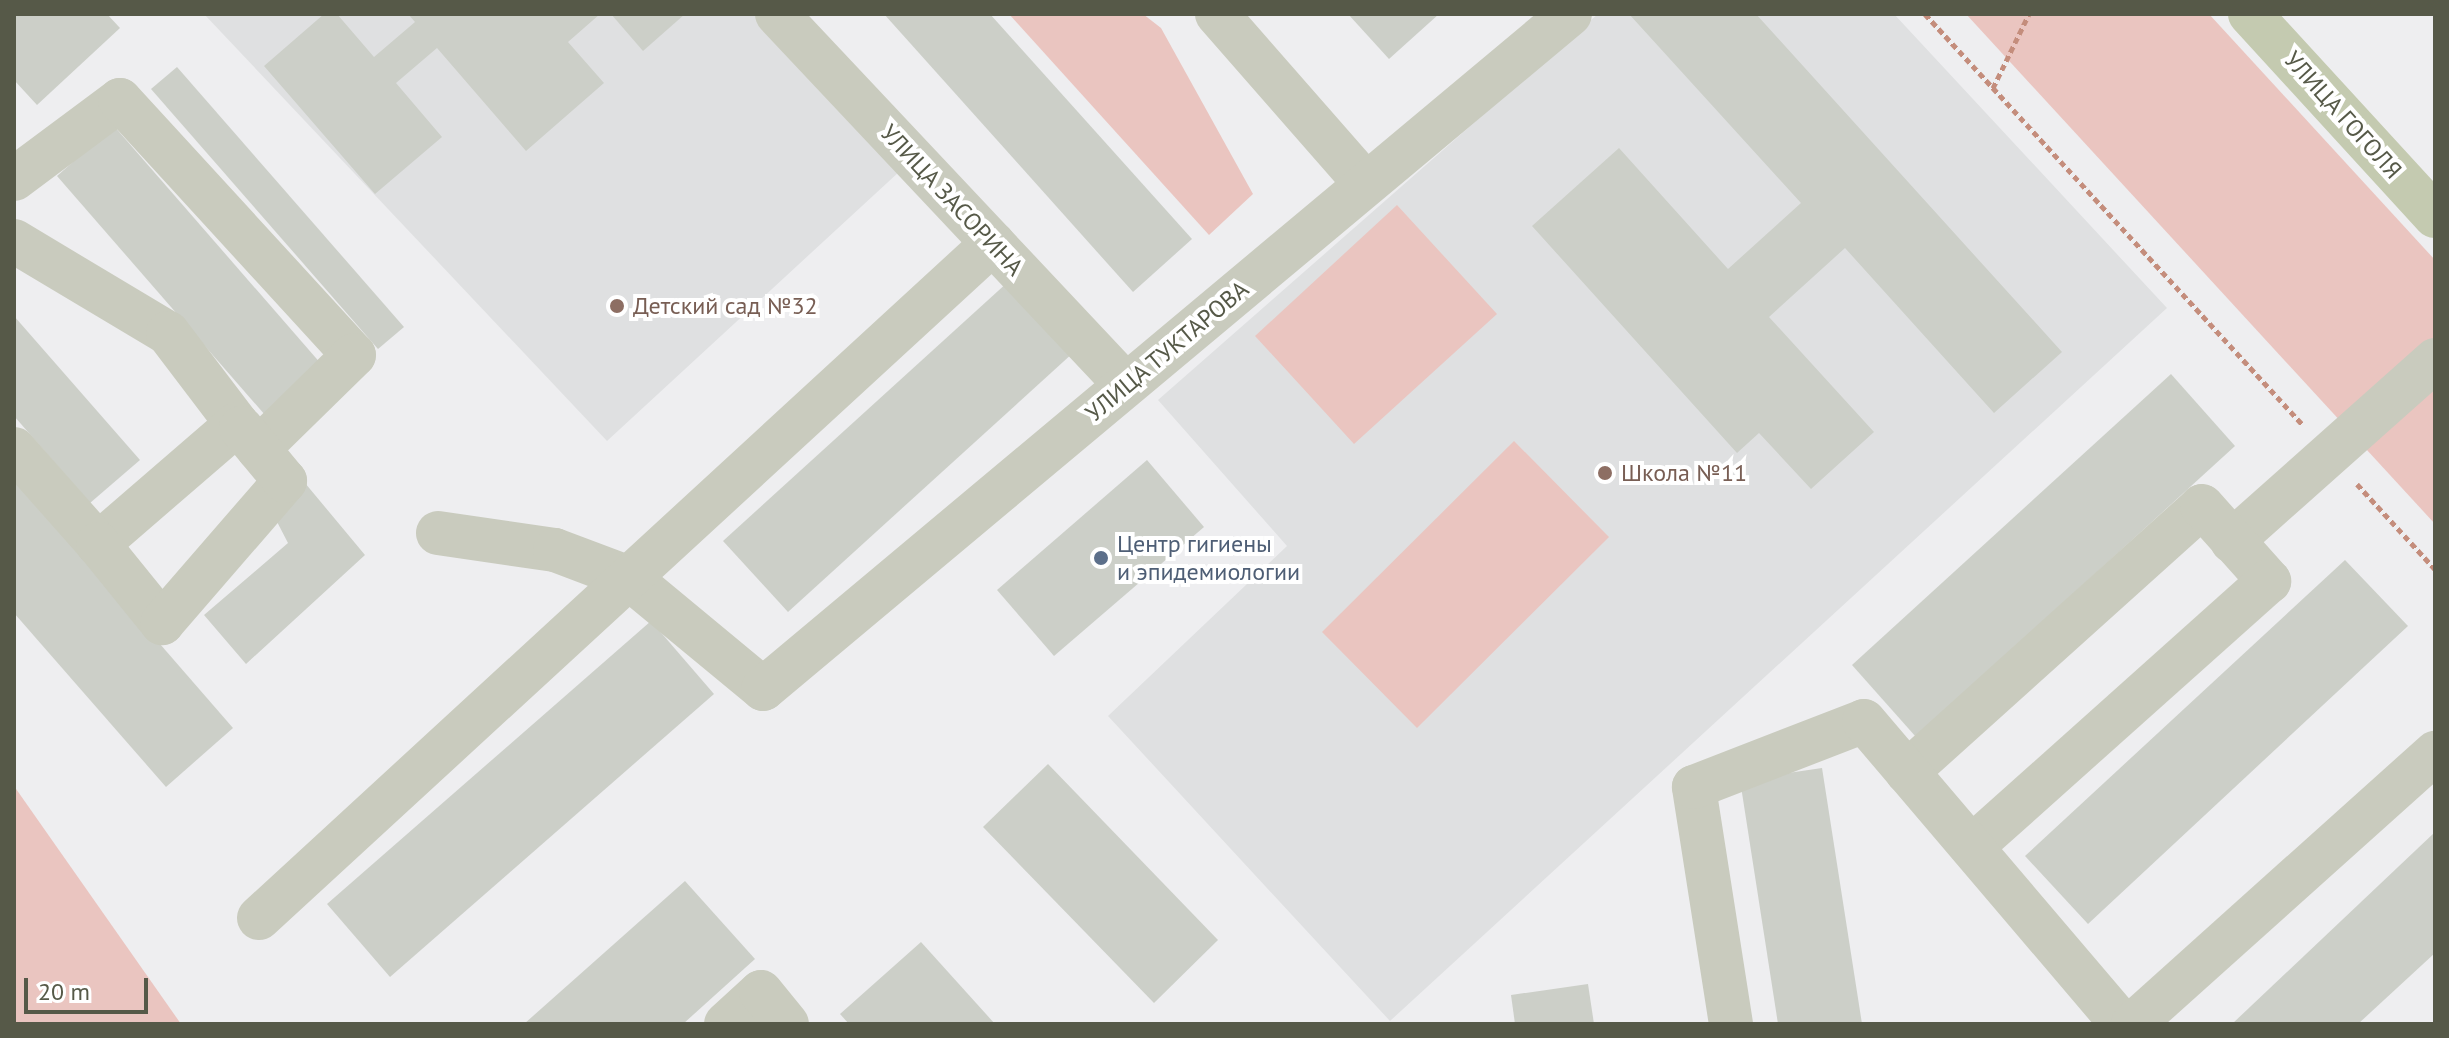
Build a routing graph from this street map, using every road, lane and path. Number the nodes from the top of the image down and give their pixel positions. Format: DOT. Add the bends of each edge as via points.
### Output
graph roads {
  1 [pos="777,14"];
  2 [pos="1217,14"];
  3 [pos="1570,14"];
  4 [pos="1925,14"];
  5 [pos="2029,14"];
  6 [pos="2250,14"];
  7 [pos="1993,88"];
  8 [pos="14,179"];
  9 [pos="1366,184"];
  10 [pos="2435,216"];
  11 [pos="14,241"];
  12 [pos="993,243"];
  13 [pos="2435,360"];
  14 [pos="1126,385"];
  15 [pos="247,437"];
  16 [pos="14,449"];
  17 [pos="2330,455"];
  18 [pos="438,533"];
  19 [pos="2232,541"];
  20 [pos="98,544"];
  21 [pos="2435,569"];
  22 [pos="629,578"];
  23 [pos="2435,753"];
  24 [pos="1907,772"];
  25 [pos="1972,847"];
  26 [pos="259,918"];
  27 [pos="726,1024"];
  28 [pos="787,1024"];
  29 [pos="1731,1024"];
  30 [pos="2122,1024"];
  31 [pos="2133,1024"];
  1 -- 12 [label="street, УЛИЦА ЗАСОРИНА"];
  2 -- 9 [label="street"];
  3 -- 9 [label="street, УЛИЦА ТУКТАРОВА"];
  4 -- 7 [label="path"];
  5 -- 7 [label="path"];
  6 -- 10 [label="main road, УЛИЦА ГОГОЛЯ"];
  7 -- 17 [label="path"];
  8 -- 15 [label="street" via="120,100 354,355"];
  9 -- 14 [label="street, УЛИЦА ТУКТАРОВА"];
  11 -- 15 [label="street" via="168,333"];
  12 -- 14 [label="street, УЛИЦА ЗАСОРИНА"];
  12 -- 22 [label="street"];
  13 -- 17 [label="street"];
  14 -- 22 [label="street, УЛИЦА ТУКТАРОВА" via="763,689"];
  15 -- 20 [label="street"];
  15 -- 20 [label="street" via="285,481 162,623"];
  16 -- 20 [label="street"];
  17 -- 19 [label="street"];
  17 -- 21 [label="path"];
  18 -- 22 [label="street" via="555,550"];
  19 -- 24 [label="street" via="2202,506"];
  19 -- 25 [label="street" via="2269,581"];
  22 -- 26 [label="street"];
  23 -- 31 [label="street"];
  24 -- 25 [label="street"];
  24 -- 29 [label="street" via="1864,721 1694,787"];
  25 -- 30 [label="street"];
  27 -- 28 [label="street" via="761,992"];
}
